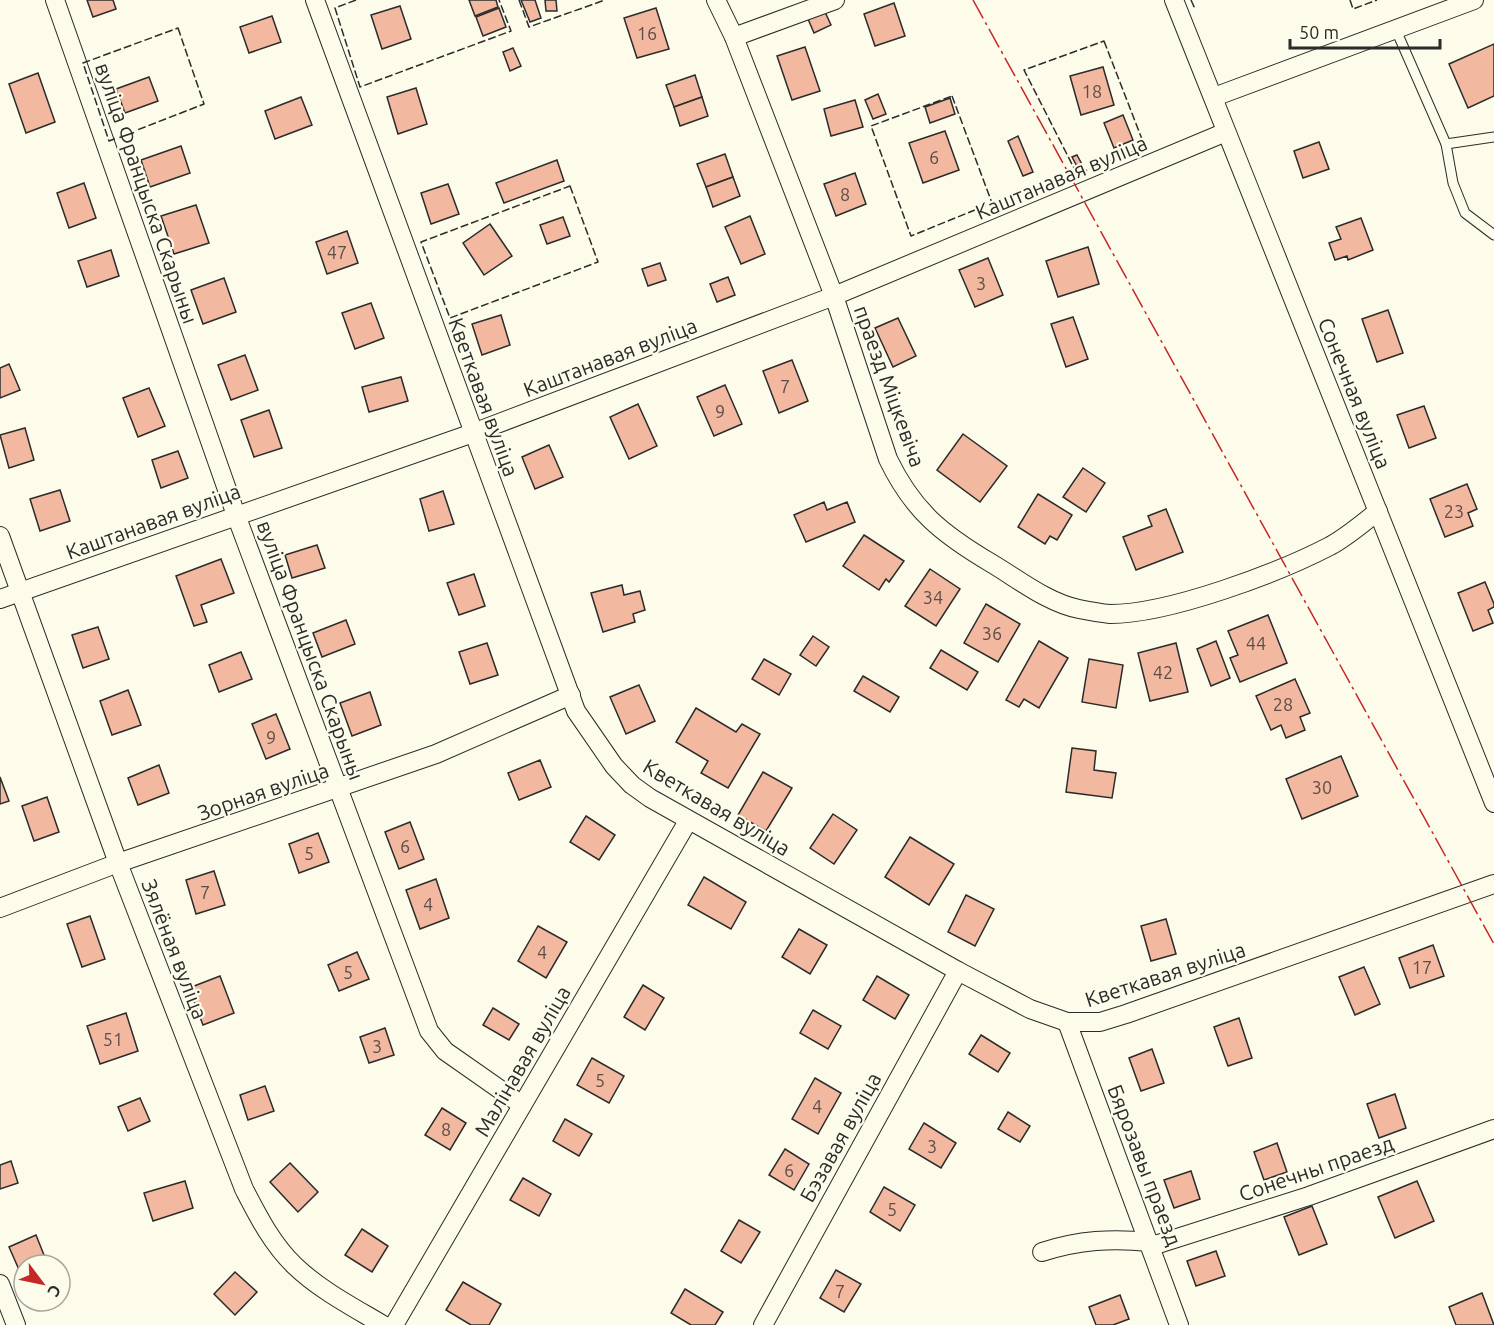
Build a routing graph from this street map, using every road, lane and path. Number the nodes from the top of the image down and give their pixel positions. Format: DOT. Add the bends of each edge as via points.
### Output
graph roads {
  1 [pos="55,0"];
  2 [pos="315,0"];
  3 [pos="716,0"];
  4 [pos="835,0"];
  5 [pos="1174,0"];
  6 [pos="1474,0"];
  7 [pos="1396,30"];
  8 [pos="734,37"];
  9 [pos="1214,97"];
  10 [pos="1226,132"];
  11 [pos="1494,137"];
  12 [pos="1446,144"];
  13 [pos="1494,235"];
  14 [pos="834,296"];
  15 [pos="473,433"];
  16 [pos="1378,511"];
  17 [pos="237,515"];
  18 [pos="0,536"];
  19 [pos="21,592"];
  20 [pos="0,599"];
  21 [pos="571,695"];
  22 [pos="339,789"];
  23 [pos="1494,803"];
  24 [pos="688,821"];
  25 [pos="118,863"];
  26 [pos="1494,884"];
  27 [pos="0,908"];
  28 [pos="958,971"];
  29 [pos="1066,1022"];
  30 [pos="522,1105"];
  31 [pos="1494,1130"];
  32 [pos="1151,1244"];
  33 [pos="1042,1252"];
  34 [pos="0,1284"];
  35 [pos="16,1325"];
  36 [pos="383,1325"];
  37 [pos="394,1325"];
  38 [pos="763,1325"];
  39 [pos="1179,1325"];
  1 -- 17 [label="street, вуліца Францыска Скарыны"];
  2 -- 15 [label="street, Кветкавая вуліца"];
  3 -- 8 [label="street, праезд Міцкевіча"];
  4 -- 8 [label="street"];
  5 -- 9 [label="street, Сонечная вуліца"];
  6 -- 7 [label="street"];
  7 -- 9 [label="street"];
  7 -- 12 [label="lane"];
  8 -- 14 [label="street, праезд Міцкевіча"];
  9 -- 10 [label="street, Сонечная вуліца"];
  10 -- 14 [label="street, Каштанавая вуліца"];
  10 -- 16 [label="street, Сонечная вуліца"];
  11 -- 12 [label="lane"];
  12 -- 13 [label="lane" via="1453,183 1465,213"];
  14 -- 15 [label="street, Каштанавая вуліца"];
  14 -- 16 [label="street, праезд Міцкевіча" via="888,459 920,511 963,546 1042,594 1076,609 1111,614 1210,594 1331,545"];
  15 -- 17 [label="street, Каштанавая вуліца"];
  15 -- 21 [label="street, Кветкавая вуліца"];
  16 -- 23 [label="street, Сонечная вуліца"];
  17 -- 19 [label="street, Каштанавая вуліца"];
  17 -- 22 [label="street, вуліца Францыска Скарыны"];
  18 -- 19 [label="street, Зялёная вуліца"];
  19 -- 20 [label="street, Каштанавая вуліца"];
  19 -- 25 [label="street, Зялёная вуліца"];
  21 -- 22 [label="street, Зорная вуліца" via="436,753"];
  21 -- 24 [label="street, Кветкавая вуліца" via="576,711 598,746 632,785"];
  22 -- 25 [label="street, Зорная вуліца"];
  22 -- 30 [label="street, вуліца Францыска Скарыны" via="429,1031 445,1051"];
  24 -- 28 [label="street, Кветкавая вуліца"];
  24 -- 30 [label="street, Малінавая вуліца"];
  25 -- 27 [label="street, Зорная вуліца"];
  25 -- 36 [label="street, Зялёная вуліца" via="244,1189 266,1231 294,1266"];
  26 -- 29 [label="street, Кветкавая вуліца" via="1126,1014 1100,1022"];
  28 -- 29 [label="street, Кветкавая вуліца" via="1029,1009"];
  28 -- 38 [label="street, Бэзавая вуліца"];
  29 -- 32 [label="street, Бярозавы праезд"];
  30 -- 37 [label="street, Малінавая вуліца"];
  31 -- 32 [label="street, Сонечны праезд" via="1309,1196"];
  32 -- 33 [label="street, Сонечны праезд" via="1102,1239"];
  32 -- 39 [label="street, Бярозавы праезд"];
  34 -- 35 [label="street"];
}
